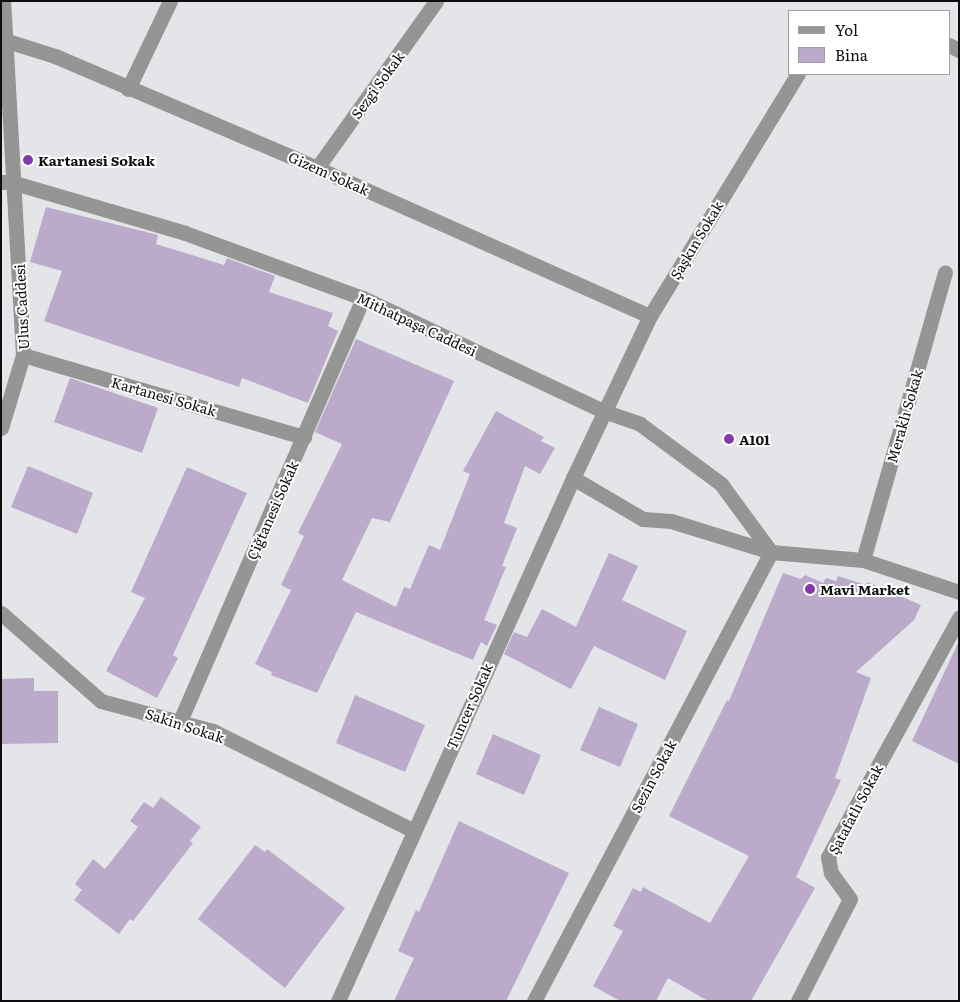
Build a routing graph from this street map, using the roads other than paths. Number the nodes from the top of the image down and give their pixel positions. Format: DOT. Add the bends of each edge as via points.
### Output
graph roads {
  1 [pos="3,1"];
  2 [pos="170,1"];
  3 [pos="436,1"];
  4 [pos="3,39"];
  5 [pos="797,75"];
  6 [pos="128,88"];
  7 [pos="317,168"];
  8 [pos="6,182"];
  9 [pos="945,272"];
  10 [pos="363,298"];
  11 [pos="650,316"];
  12 [pos="23,355"];
  13 [pos="6,405"];
  14 [pos="603,411"];
  15 [pos="1,428"];
  16 [pos="304,437"];
  17 [pos="573,478"];
  18 [pos="771,552"];
  19 [pos="863,560"];
  20 [pos="959,592"];
  21 [pos="1,613"];
  22 [pos="959,618"];
  23 [pos="180,722"];
  24 [pos="412,830"];
  25 [pos="338,1001"];
  26 [pos="534,1001"];
  27 [pos="798,1001"];
  1 -- 4 [label="street, Ulus Caddesi"];
  2 -- 6 [label="street"];
  3 -- 7 [label="street, Sezgi Sokak"];
  4 -- 6 [label="street, Gizem Sokak" via="55,56"];
  4 -- 8 [label="street, Ulus Caddesi"];
  5 -- 11 [label="street, Şaşkın Sokak"];
  6 -- 7 [label="street, Gizem Sokak"];
  7 -- 11 [label="street, Gizem Sokak"];
  8 -- 10 [label="street, Mithatpaşa Caddesi" via="185,233"];
  8 -- 12 [label="street, Ulus Caddesi"];
  9 -- 19 [label="street, Meraklı Sokak"];
  10 -- 14 [label="street, Mithatpaşa Caddesi"];
  10 -- 16 [label="street, Çiğtanesi Sokak"];
  11 -- 14 [label="street, Şaşkın Sokak"];
  12 -- 13 [label="street, Ulus Caddesi"];
  12 -- 16 [label="street, Kartanesi Sokak"];
  13 -- 15 [label="street, Ulus Caddesi"];
  14 -- 17 [label="street, Tuncer Sokak"];
  14 -- 18 [label="street, Mithatpaşa Caddesi" via="640,424 721,484"];
  16 -- 23 [label="street, Çiğtanesi Sokak"];
  17 -- 18 [label="street" via="643,519 671,521"];
  17 -- 24 [label="street, Tuncer Sokak"];
  18 -- 19 [label="street"];
  18 -- 26 [label="street, Sezin Sokak"];
  19 -- 20 [label="street"];
  21 -- 23 [label="street, Sakin Sokak" via="101,701"];
  22 -- 27 [label="street, Şatafatlı Sokak" via="828,857 831,874 850,899"];
  23 -- 24 [label="street, Sakin Sokak" via="213,731"];
  24 -- 25 [label="street, Tuncer Sokak"];
}
